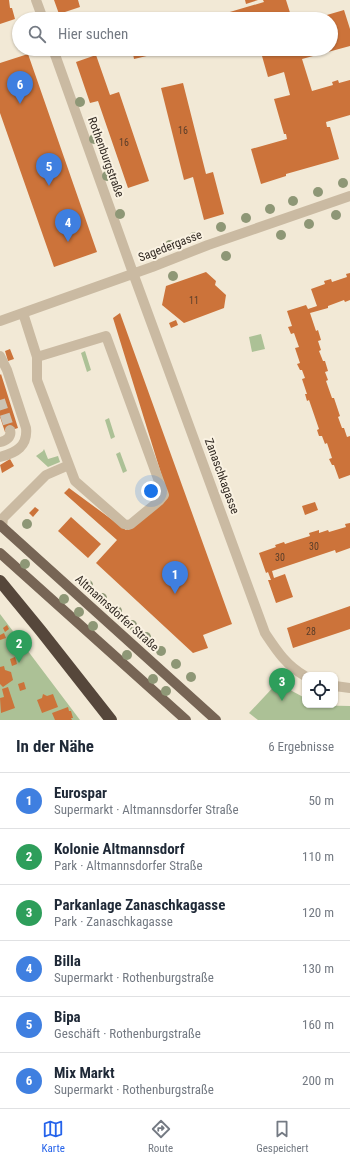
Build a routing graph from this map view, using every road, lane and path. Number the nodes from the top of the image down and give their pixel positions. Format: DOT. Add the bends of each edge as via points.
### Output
graph roads {
  1 [pos="36,0"];
  2 [pos="40,12"];
  3 [pos="55,56"];
  4 [pos="350,196"];
  5 [pos="133,273"];
  6 [pos="23,313"];
  7 [pos="0,321"];
  8 [pos="0,356"];
  9 [pos="37,357"];
  10 [pos="10,430"];
  11 [pos="0,442"];
  12 [pos="0,457"];
  13 [pos="69,465"];
  14 [pos="1,526"];
  15 [pos="0,553"];
  16 [pos="0,581"];
  17 [pos="302,674"];
  18 [pos="338,686"];
  19 [pos="350,688"];
  20 [pos="111,720"];
  21 [pos="186,720"];
  22 [pos="216,720"];
  1 -- 2 [label="street"];
  3 -- 5 [label="street, Rothenburgstraße"];
  4 -- 5 [label="street, Sagedergasse"];
  5 -- 6 [label="street, Sagedergasse"];
  5 -- 17 [label="street, Zanaschkagasse" via="265,633 280,656"];
  6 -- 7 [label="street, Sagedergasse"];
  6 -- 9 [label="street"];
  8 -- 12 [label="street" via="27,435 20,447"];
  9 -- 13 [label="street" via="37,380"];
  9 -- 13 [label="street" via="106,336 164,495 131,524 124,524 75,481"];
  10 -- 11 [label="street" via="9,438"];
  13 -- 14 [label="street" via="46,475 4,518"];
  14 -- 22 [label="main road, Altmannsdorfer Straße"];
  15 -- 21 [label="main road"];
  16 -- 20 [label="highway"];
  18 -- 19 [label="street"];
}
